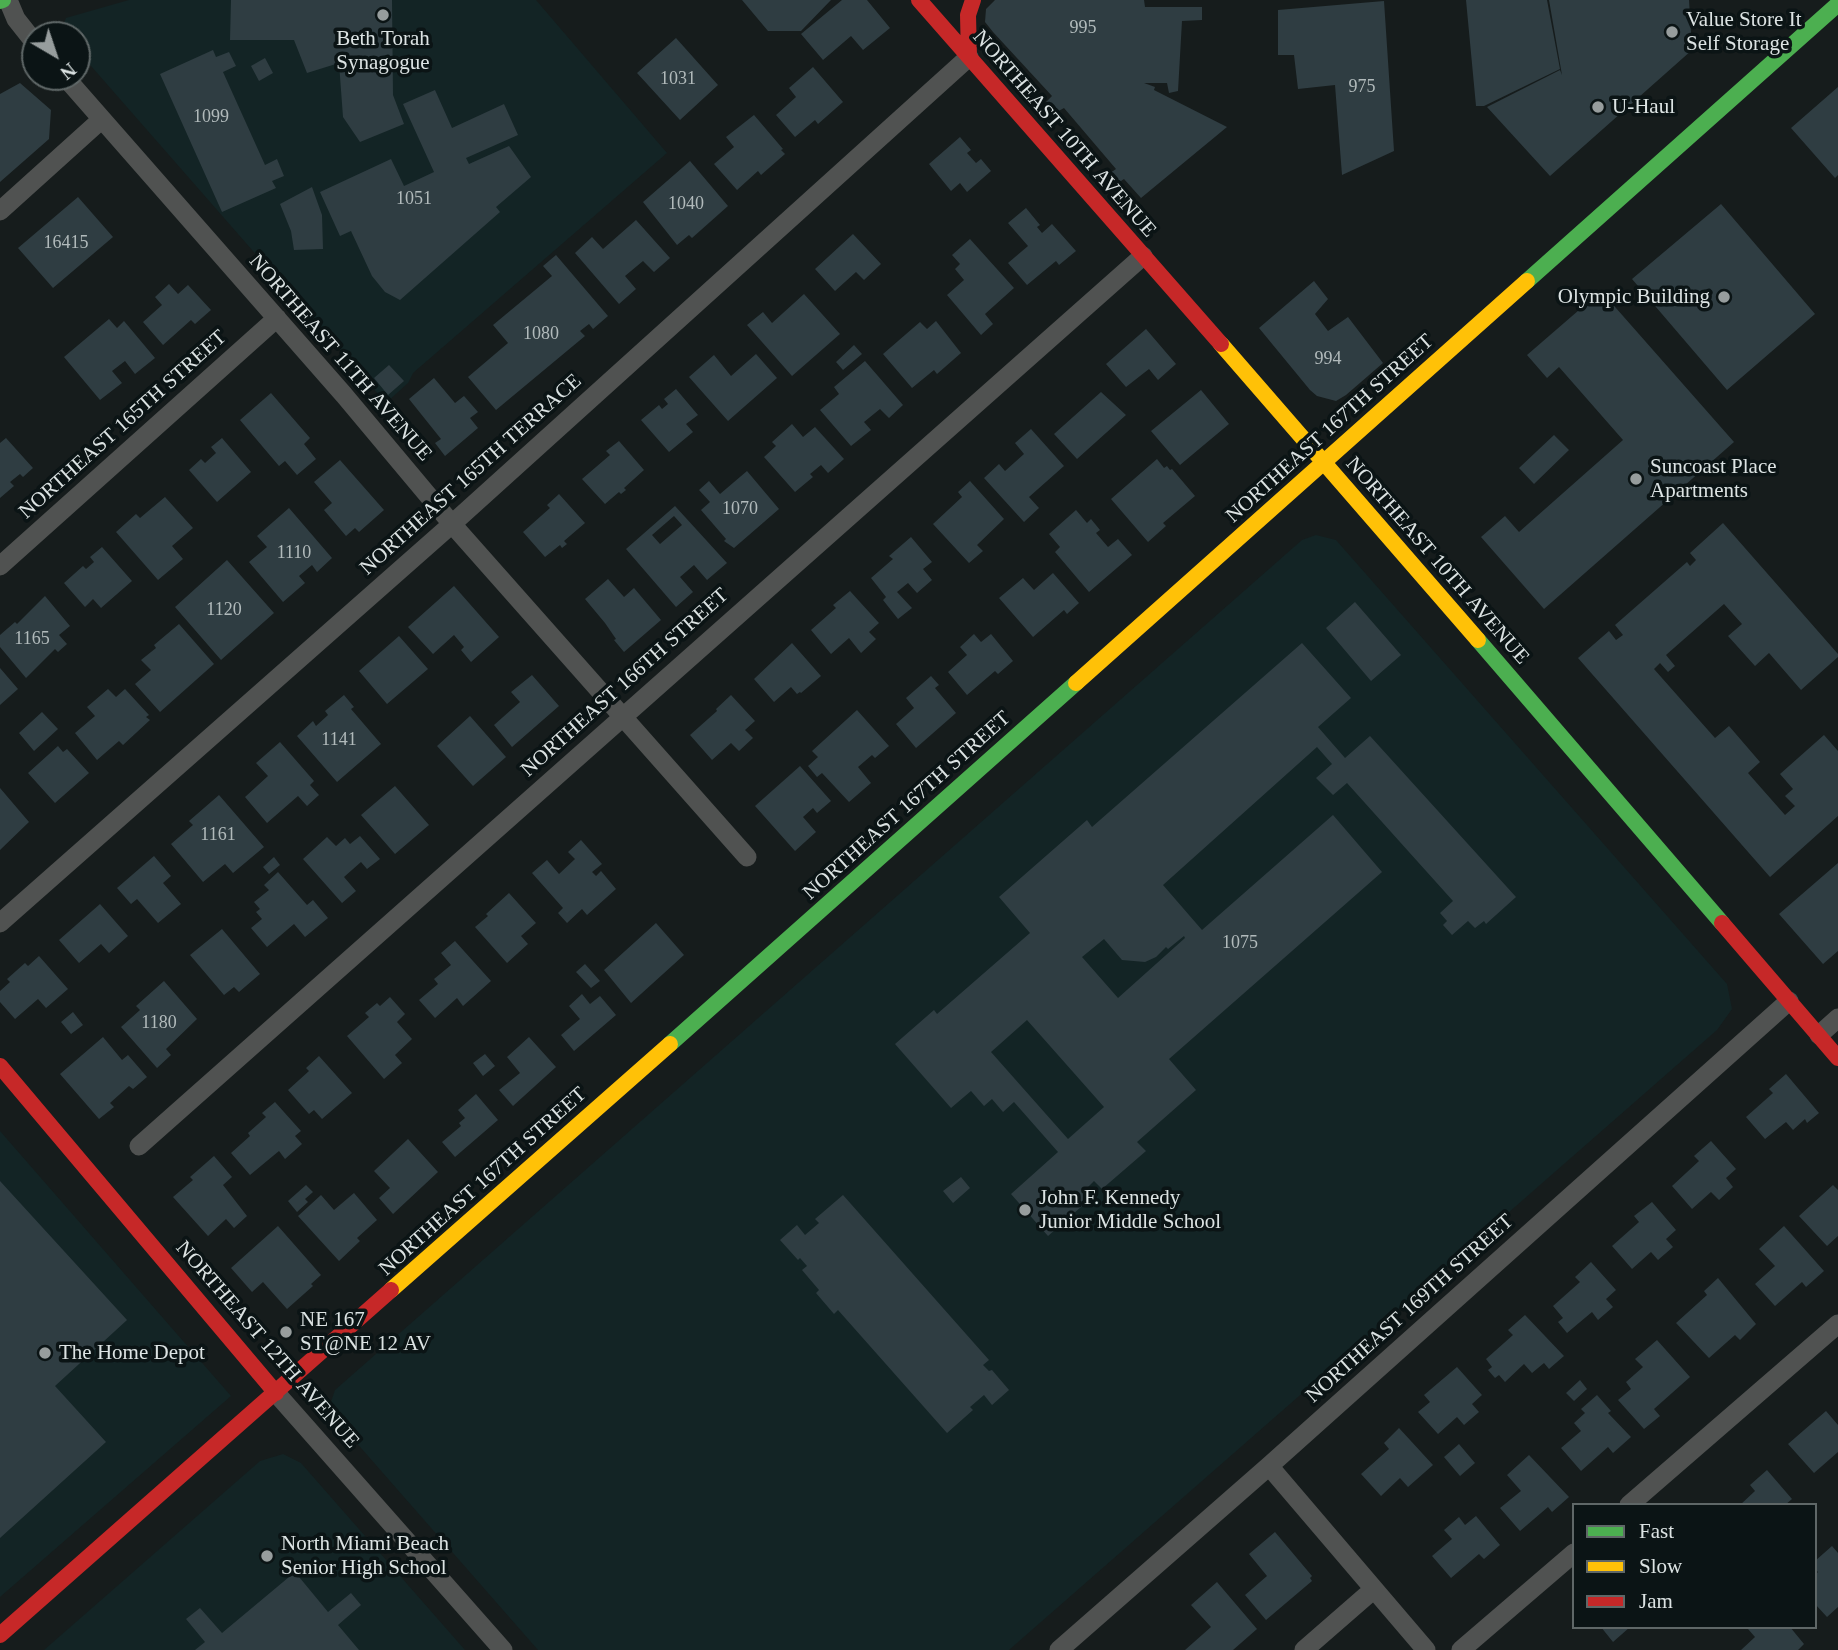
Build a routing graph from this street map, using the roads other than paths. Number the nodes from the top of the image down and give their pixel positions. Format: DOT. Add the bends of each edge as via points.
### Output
graph roads {
  1 [pos="4,0"];
  2 [pos="919,0"];
  3 [pos="973,0"];
  4 [pos="1838,4"];
  5 [pos="21,25"];
  6 [pos="969,57"];
  7 [pos="77,91"];
  8 [pos="102,119"];
  9 [pos="0,211"];
  10 [pos="1143,256"];
  11 [pos="277,318"];
  12 [pos="1324,462"];
  13 [pos="452,524"];
  14 [pos="0,566"];
  15 [pos="622,716"];
  16 [pos="747,858"];
  17 [pos="0,923"];
  18 [pos="1789,1001"];
  19 [pos="1838,1018"];
  20 [pos="1819,1035"];
  21 [pos="1838,1058"];
  22 [pos="0,1066"];
  23 [pos="139,1146"];
  24 [pos="1838,1325"];
  25 [pos="276,1392"];
  26 [pos="1269,1466"];
  27 [pos="1631,1503"];
  28 [pos="1572,1554"];
  29 [pos="1374,1588"];
  30 [pos="0,1635"];
  31 [pos="503,1650"];
  32 [pos="1059,1650"];
  33 [pos="1304,1650"];
  34 [pos="1426,1650"];
  35 [pos="1461,1650"];
  1 -- 5 [label="street"];
  2 -- 6 [label="street, NORTHEAST 10TH AVENUE"];
  3 -- 6 [label="street" via="968,15"];
  4 -- 12 [label="street, NORTHEAST 167TH STREET"];
  6 -- 10 [label="street, NORTHEAST 10TH AVENUE"];
  6 -- 13 [label="street, NORTHEAST 165TH TERRACE"];
  7 -- 8 [label="street, NORTHEAST 11TH AVENUE"];
  8 -- 9 [label="street"];
  8 -- 11 [label="street, NORTHEAST 11TH AVENUE"];
  10 -- 12 [label="street, NORTHEAST 10TH AVENUE"];
  10 -- 15 [label="street, NORTHEAST 166TH STREET"];
  11 -- 13 [label="street, NORTHEAST 11TH AVENUE"];
  11 -- 14 [label="street, NORTHEAST 165TH STREET"];
  12 -- 18 [label="street, NORTHEAST 10TH AVENUE"];
  12 -- 25 [label="street, NORTHEAST 167TH STREET"];
  13 -- 15 [label="street, NORTHEAST 11TH AVENUE"];
  13 -- 17 [label="street, NORTHEAST 165TH TERRACE"];
  15 -- 16 [label="street, NORTHEAST 11TH AVENUE"];
  15 -- 23 [label="street, NORTHEAST 166TH STREET"];
  18 -- 20 [label="street, NORTHEAST 10TH AVENUE"];
  18 -- 26 [label="street, NORTHEAST 169TH STREET"];
  19 -- 20 [label="street"];
  20 -- 21 [label="street, NORTHEAST 10TH AVENUE"];
  22 -- 25 [label="street, NORTHEAST 12TH AVENUE"];
  24 -- 27 [label="street"];
  25 -- 30 [label="street, NORTHEAST 167TH STREET"];
  25 -- 31 [label="street, NORTHEAST 12TH AVENUE"];
  26 -- 29 [label="street"];
  26 -- 32 [label="street, NORTHEAST 169TH STREET"];
  28 -- 35 [label="street"];
  29 -- 33 [label="street"];
  29 -- 34 [label="street"];
}
